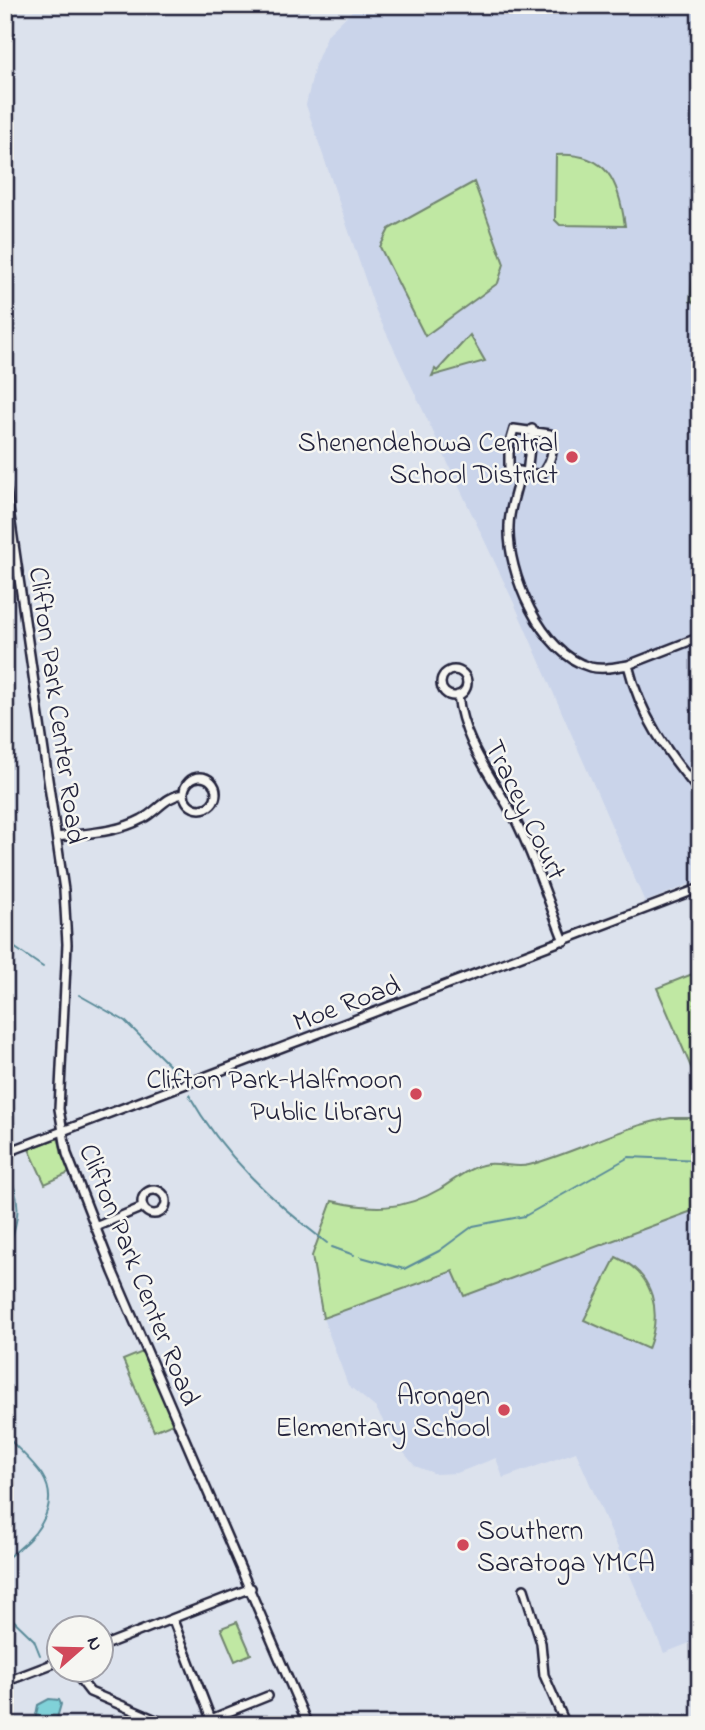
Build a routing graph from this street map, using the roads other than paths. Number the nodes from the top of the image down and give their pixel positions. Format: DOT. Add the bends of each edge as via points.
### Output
graph roads {
  1 [pos="532,429"];
  2 [pos="524,474"];
  3 [pos="5,482"];
  4 [pos="700,638"];
  5 [pos="628,665"];
  6 [pos="458,695"];
  7 [pos="700,792"];
  8 [pos="184,794"];
  9 [pos="57,837"];
  10 [pos="700,888"];
  11 [pos="564,941"];
  12 [pos="61,1132"];
  13 [pos="5,1153"];
  14 [pos="143,1207"];
  15 [pos="95,1227"];
  16 [pos="251,1588"];
  17 [pos="524,1589"];
  18 [pos="173,1620"];
  19 [pos="116,1641"];
  20 [pos="46,1666"];
  21 [pos="5,1682"];
  22 [pos="84,1684"];
  23 [pos="268,1696"];
  24 [pos="209,1722"];
  25 [pos="167,1725"];
  26 [pos="308,1725"];
  27 [pos="566,1725"];
  1 -- 2 [label="street"];
  1 -- 2 [label="street" via="514,429 509,446 509,469"];
  1 -- 2 [label="street" via="550,434 551,462 541,475"];
  2 -- 5 [label="street" via="509,526 513,562 538,624 553,644 590,667"];
  3 -- 9 [label="street, Clifton Park Center Road"];
  4 -- 5 [label="street"];
  5 -- 7 [label="street" via="643,713 670,758"];
  6 -- 11 [label="street, Tracey Court" via="473,747 516,822"];
  8 -- 8 [label="street" via="190,780 201,777 211,782 216,792 210,806 199,809 188,804"];
  8 -- 9 [label="street" via="170,797 130,824"];
  9 -- 12 [label="street, Clifton Park Center Road" via="67,944"];
  10 -- 11 [label="street, Moe Road"];
  11 -- 12 [label="street, Moe Road"];
  12 -- 13 [label="street, Moe Road"];
  12 -- 15 [label="street, Clifton Park Center Road"];
  14 -- 15 [label="street"];
  15 -- 16 [label="street, Clifton Park Center Road"];
  16 -- 18 [label="street"];
  16 -- 26 [label="street, Clifton Park Center Road"];
  17 -- 27 [label="street" via="541,1643 544,1675"];
  18 -- 19 [label="street"];
  18 -- 24 [label="street"];
  20 -- 21 [label="street"];
  22 -- 25 [label="street" via="90,1692"];
  23 -- 24 [label="street"];
}
